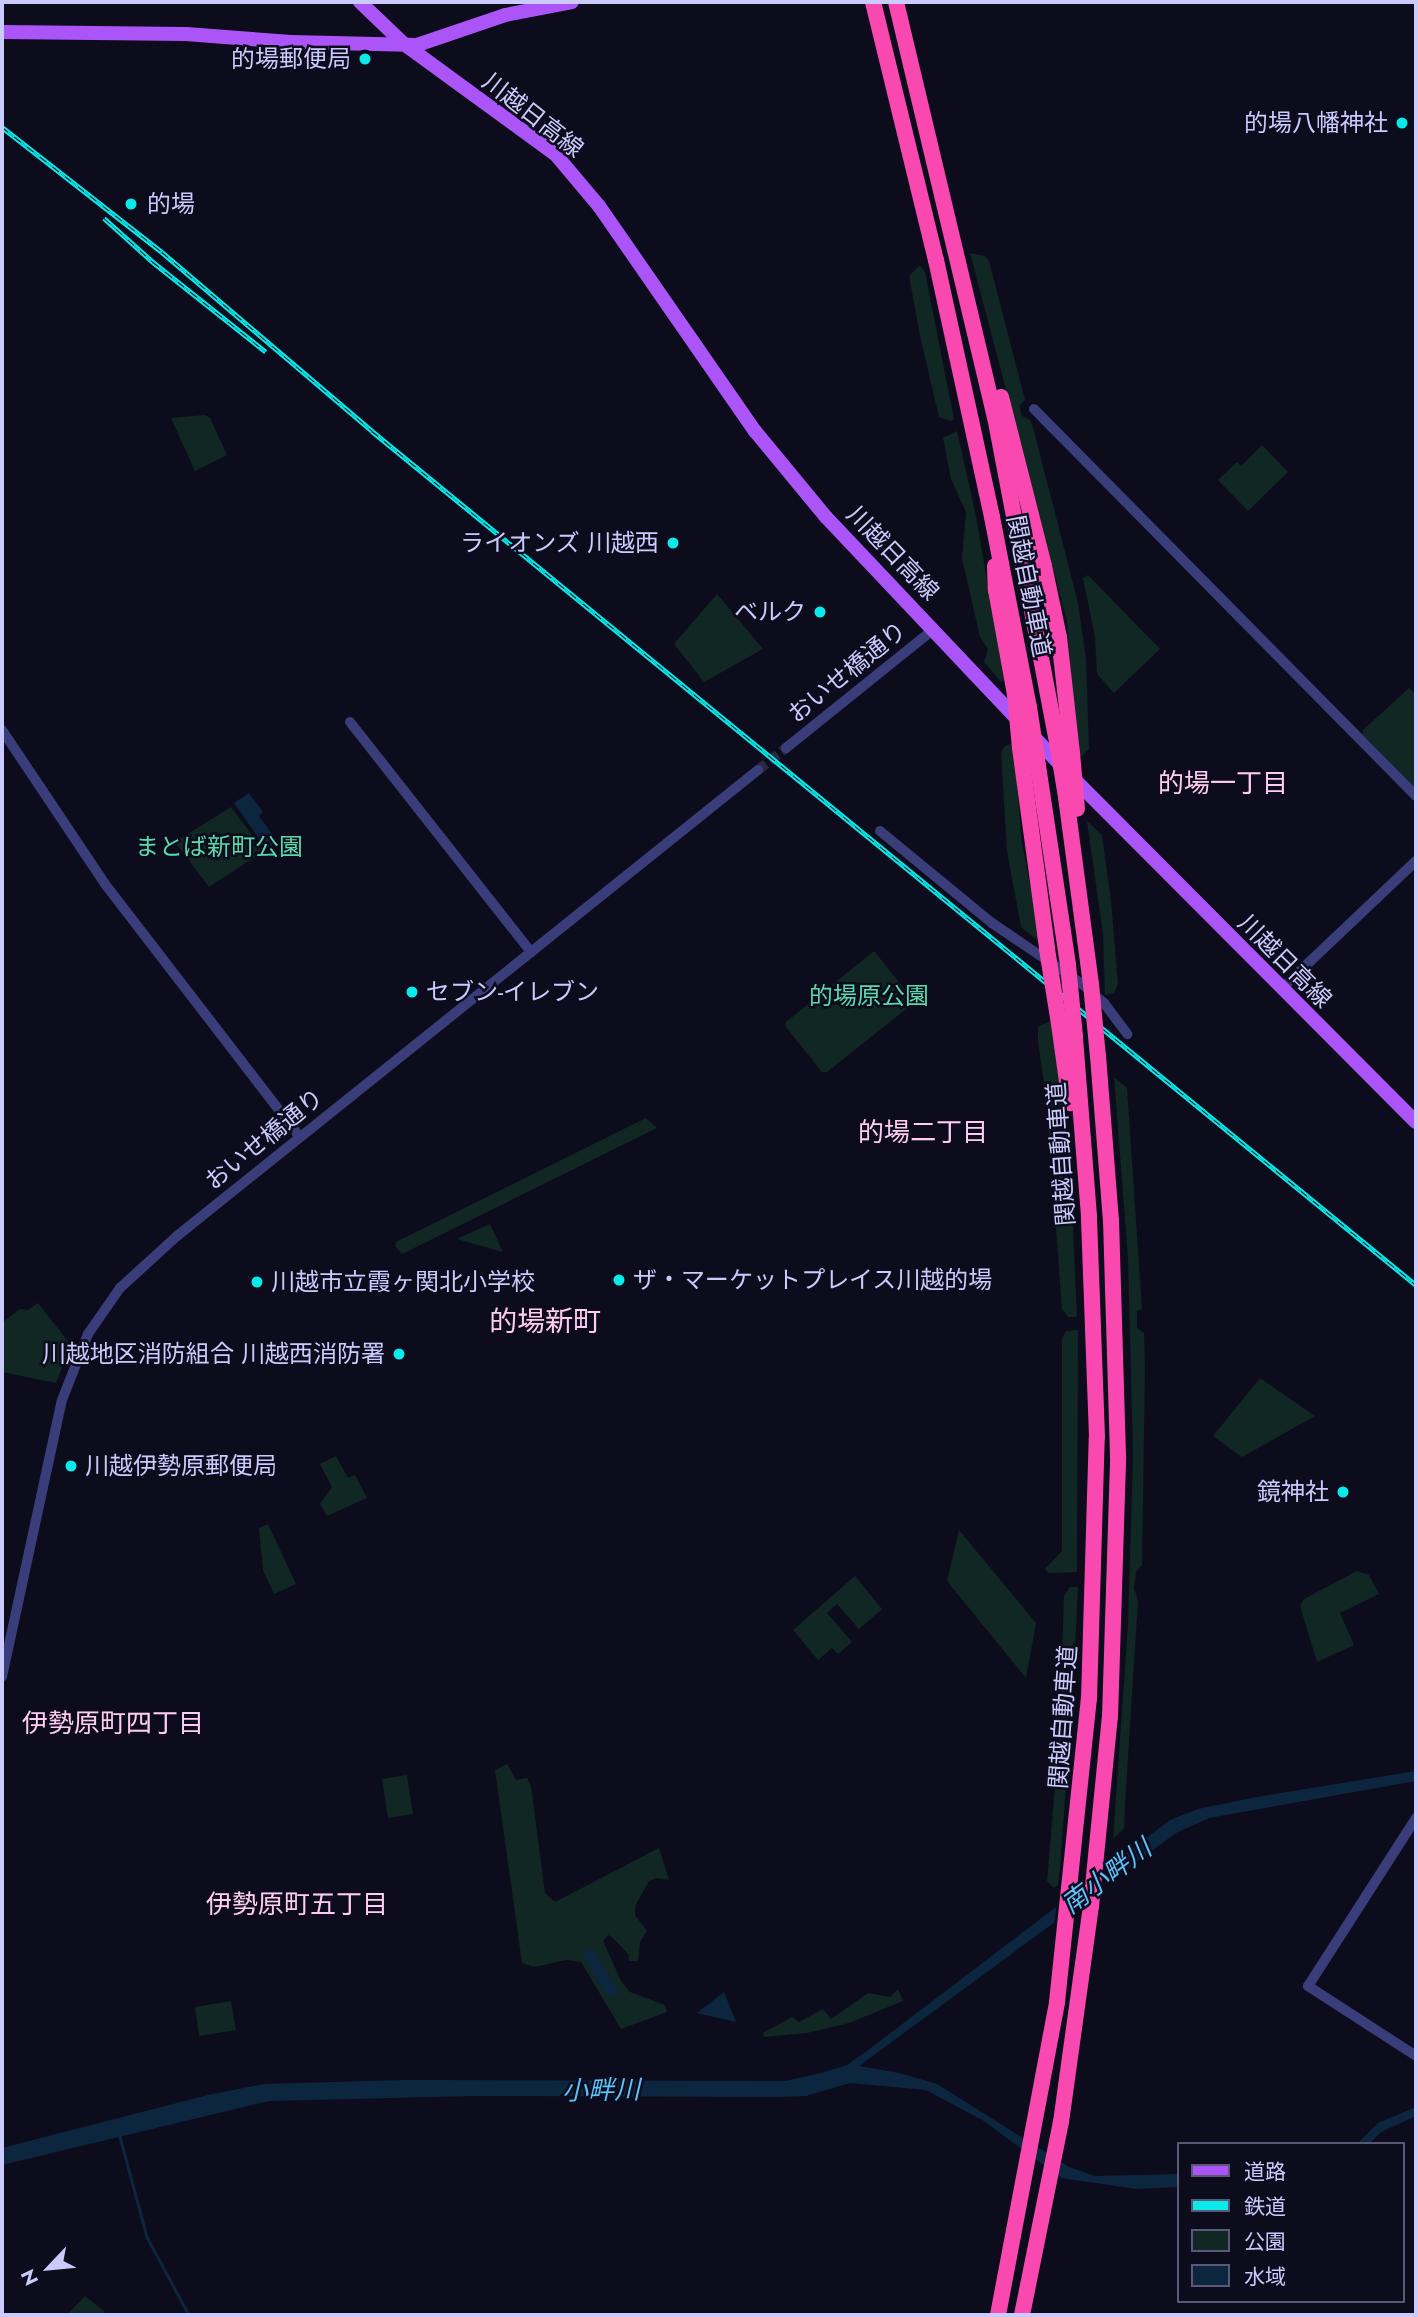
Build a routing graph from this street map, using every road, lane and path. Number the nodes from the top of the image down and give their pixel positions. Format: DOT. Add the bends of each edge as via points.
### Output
graph roads {
  1 [pos="360,2"];
  2 [pos="572,2"];
  3 [pos="873,2"];
  4 [pos="896,2"];
  5 [pos="2,32"];
  6 [pos="404,44"];
  7 [pos="958,255"];
  8 [pos="1034,408"];
  9 [pos="992,517"];
  10 [pos="934,629"];
  11 [pos="350,722"];
  12 [pos="2,730"];
  13 [pos="786,748"];
  14 [pos="758,770"];
  15 [pos="1416,796"];
  16 [pos="1072,803"];
  17 [pos="880,831"];
  18 [pos="1416,861"];
  19 [pos="531,952"];
  20 [pos="1281,989"];
  21 [pos="1127,1034"];
  22 [pos="1416,1122"];
  23 [pos="300,1137"];
  24 [pos="1089,1216"];
  25 [pos="2,1677"];
  26 [pos="1416,1818"];
  27 [pos="1416,2056"];
  28 [pos="999,2315"];
  29 [pos="1022,2315"];
  1 -- 6 [label="main road, 川越日高線"];
  2 -- 6 [label="main road" via="473,24 430,43"];
  3 -- 9 [label="highway, 関越自動車道"];
  4 -- 7 [label="highway, 関越自動車道"];
  5 -- 6 [label="main road"];
  6 -- 10 [label="main road, 川越日高線" via="548,149 570,171 774,456"];
  7 -- 16 [label="highway, 関越自動車道, bridge"];
  7 -- 16 [label="highway, bridge" via="983,328 1059,637 1072,753"];
  8 -- 15 [label="street"];
  9 -- 24 [label="highway, bridge" via="996,590"];
  9 -- 24 [label="highway, 関越自動車道, bridge" via="1028,707 1068,965"];
  10 -- 13 [label="street, おいせ橋通り"];
  10 -- 20 [label="main road, 川越日高線" via="1072,778"];
  11 -- 19 [label="street"];
  12 -- 23 [label="street" via="105,884"];
  14 -- 19 [label="street, おいせ橋通り"];
  16 -- 29 [label="highway, 関越自動車道, bridge" via="1111,1221 1118,1456 1110,1717 1091,1906 1059,2138"];
  17 -- 21 [label="street" via="992,923 1082,984 1104,1003"];
  18 -- 20 [label="street"];
  19 -- 23 [label="street, おいせ橋通り"];
  20 -- 22 [label="main road, 川越日高線"];
  23 -- 25 [label="street, おいせ橋通り" via="136,1271 88,1334 62,1400"];
  24 -- 28 [label="highway, 関越自動車道" via="1097,1437 1089,1699 1057,2002"];
  26 -- 27 [label="street" via="1308,1986"];
}
